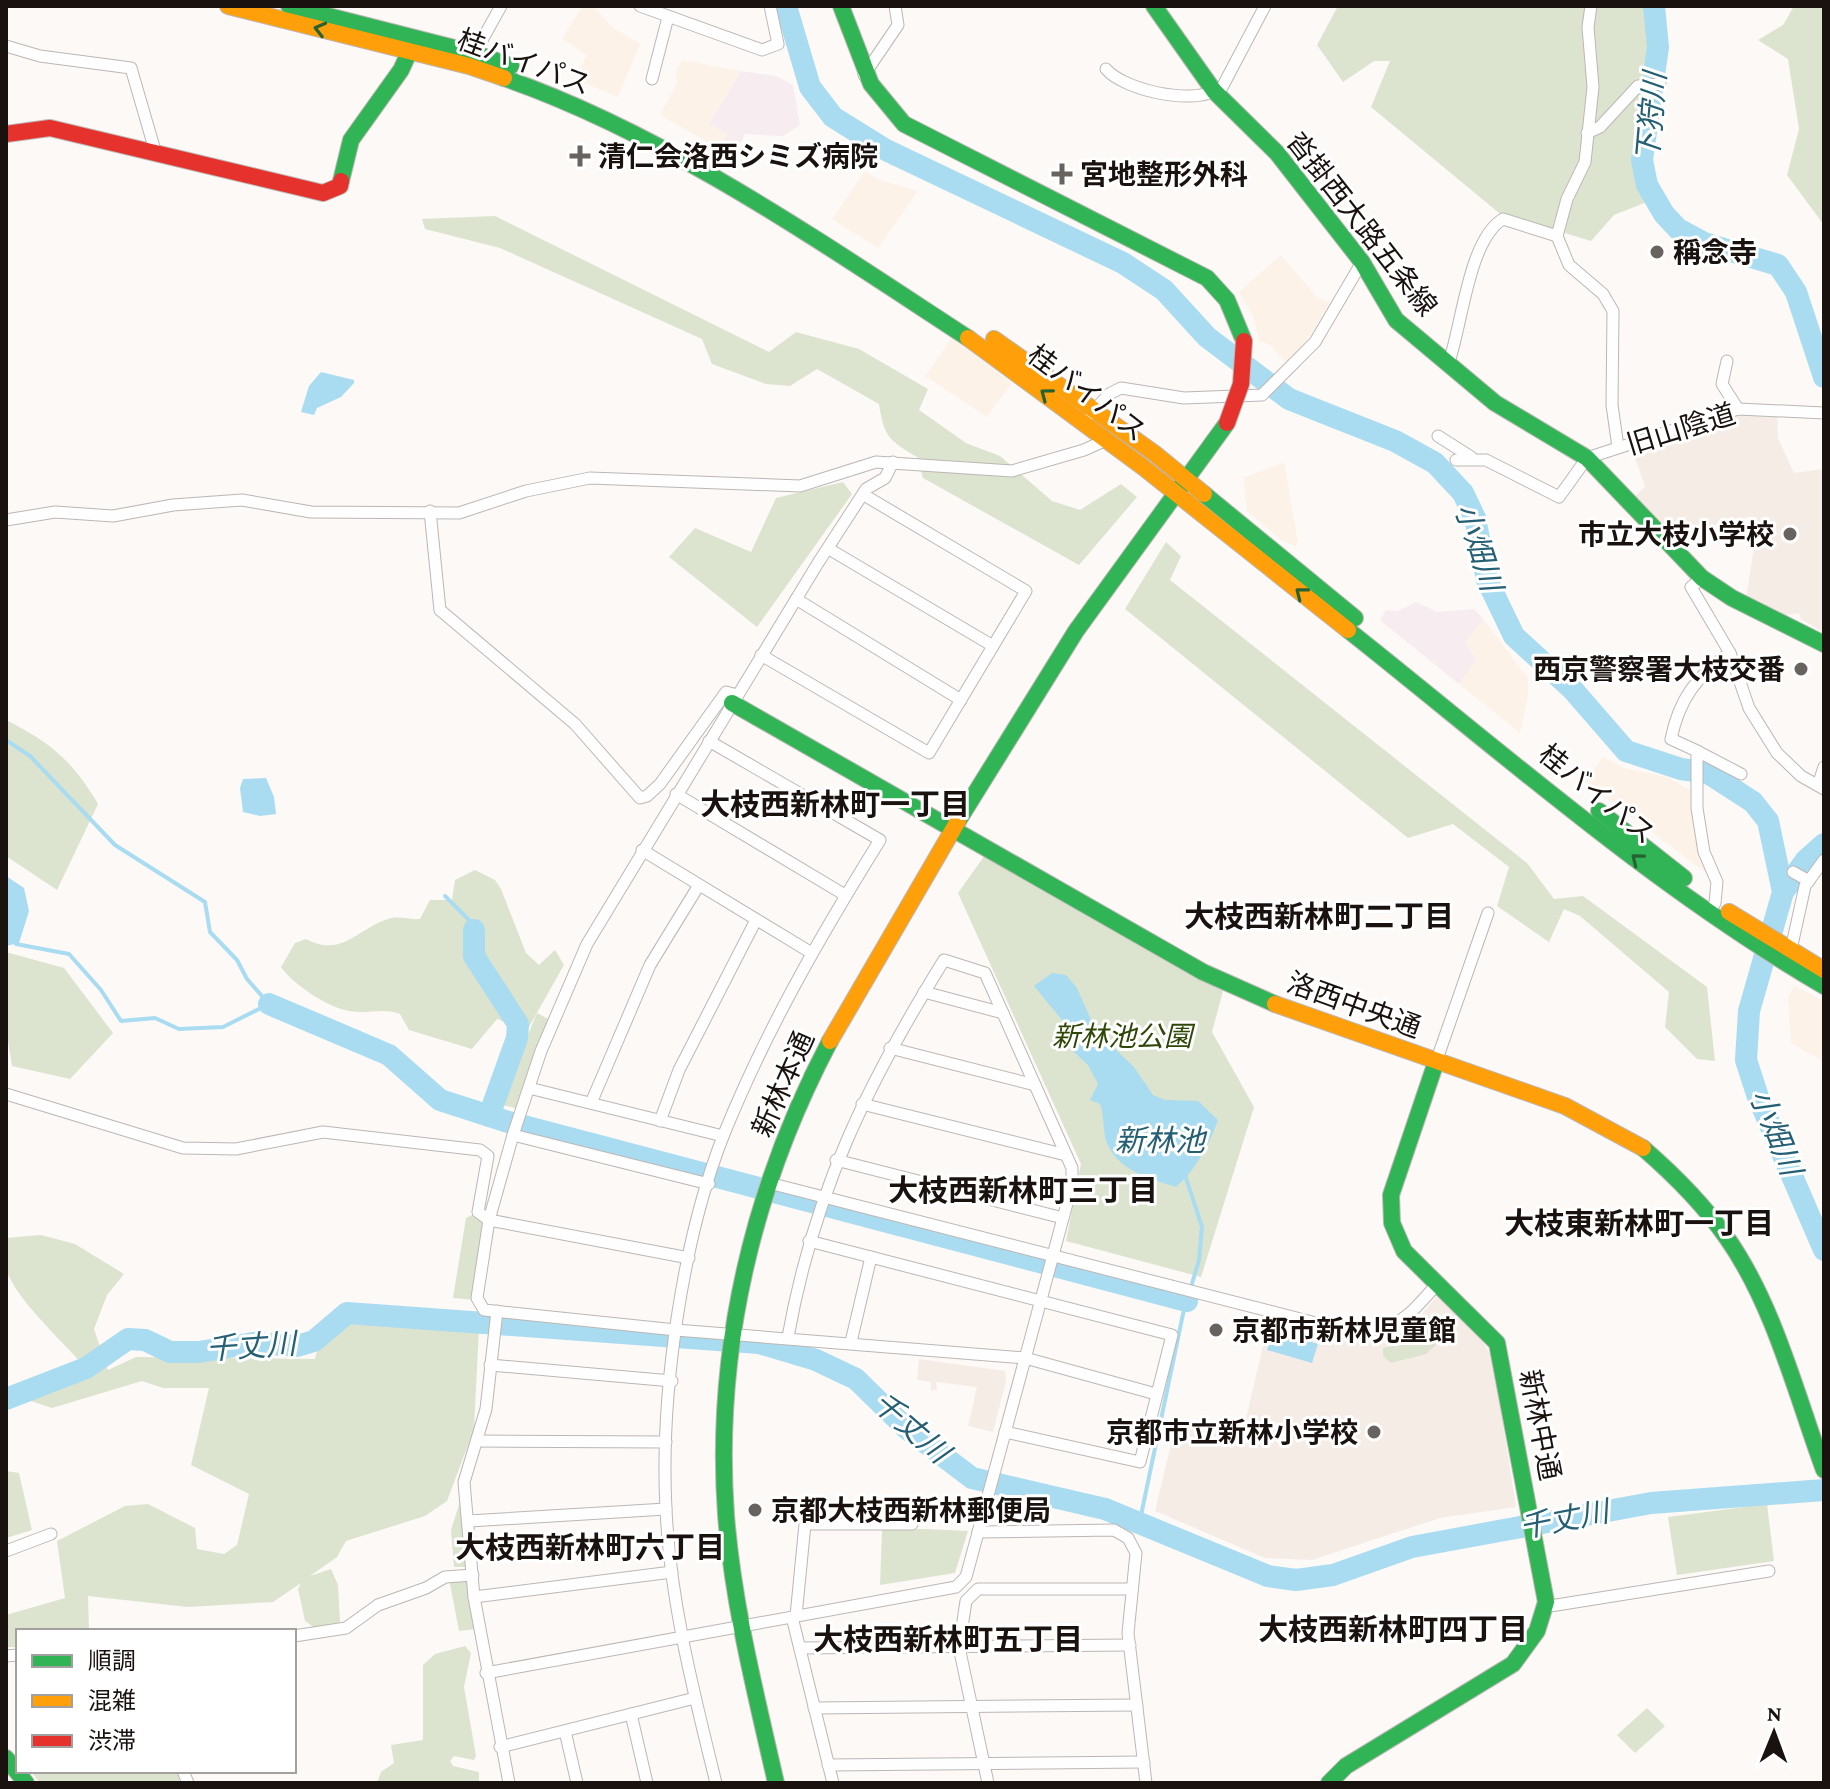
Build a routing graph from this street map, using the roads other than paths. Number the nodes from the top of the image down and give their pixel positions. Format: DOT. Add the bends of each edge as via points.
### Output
graph roads {
  1 [pos="228,6"];
  2 [pos="289,6"];
  3 [pos="501,6"];
  4 [pos="640,6"];
  5 [pos="770,6"];
  6 [pos="841,6"];
  7 [pos="895,6"];
  8 [pos="1154,6"];
  9 [pos="1265,6"];
  10 [pos="1591,6"];
  11 [pos="668,17"];
  12 [pos="413,44"];
  13 [pos="6,46"];
  14 [pos="472,59"];
  15 [pos="1106,69"];
  16 [pos="864,75"];
  17 [pos="652,79"];
  18 [pos="1660,84"];
  19 [pos="1216,93"];
  20 [pos="1587,133"];
  21 [pos="6,134"];
  22 [pos="156,154"];
  23 [pos="1557,236"];
  24 [pos="1362,262"];
  25 [pos="1727,361"];
  26 [pos="1448,365"];
  27 [pos="1738,409"];
  28 [pos="1824,413"];
  29 [pos="1089,416"];
  30 [pos="1446,437"];
  31 [pos="1106,440"];
  32 [pos="1618,447"];
  33 [pos="1472,458"];
  34 [pos="1587,458"];
  35 [pos="1456,460"];
  36 [pos="893,462"];
  37 [pos="1186,479"];
  38 [pos="1175,493"];
  39 [pos="864,495"];
  40 [pos="430,511"];
  41 [pos="6,520"];
  42 [pos="829,549"];
  43 [pos="1702,578"];
  44 [pos="796,599"];
  45 [pos="1824,644"];
  46 [pos="993,646"];
  47 [pos="1730,653"];
  48 [pos="761,655"];
  49 [pos="734,699"];
  50 [pos="961,700"];
  51 [pos="709,741"];
  52 [pos="1697,753"];
  53 [pos="1824,767"];
  54 [pos="1741,774"];
  55 [pos="1821,787"];
  56 [pos="676,794"];
  57 [pos="953,830"];
  58 [pos="642,850"];
  59 [pos="1824,860"];
  60 [pos="699,885"];
  61 [pos="845,895"];
  62 [pos="1712,908"];
  63 [pos="1488,913"];
  64 [pos="756,920"];
  65 [pos="810,952"];
  66 [pos="1785,956"];
  67 [pos="1824,970"];
  68 [pos="1824,986"];
  69 [pos="924,992"];
  70 [pos="1003,1013"];
  71 [pos="890,1048"];
  72 [pos="1436,1062"];
  73 [pos="1035,1085"];
  74 [pos="529,1088"];
  75 [pos="6,1094"];
  76 [pos="591,1103"];
  77 [pos="862,1104"];
  78 [pos="660,1121"];
  79 [pos="513,1135"];
  80 [pos="723,1136"];
  81 [pos="1066,1155"];
  82 [pos="836,1160"];
  83 [pos="769,1183"];
  84 [pos="709,1184"];
  85 [pos="823,1197"];
  86 [pos="1063,1218"];
  87 [pos="489,1220"];
  88 [pos="809,1241"];
  89 [pos="1053,1256"];
  90 [pos="871,1257"];
  91 [pos="689,1258"];
  92 [pos="1438,1283"];
  93 [pos="1041,1300"];
  94 [pos="497,1311"];
  95 [pos="676,1330"];
  96 [pos="732,1333"];
  97 [pos="788,1337"];
  98 [pos="851,1342"];
  99 [pos="1025,1358"];
  100 [pos="490,1365"];
  101 [pos="672,1381"];
  102 [pos="1156,1394"];
  103 [pos="1005,1432"];
  104 [pos="477,1441"];
  105 [pos="666,1442"];
  106 [pos="1824,1470"];
  107 [pos="666,1509"];
  108 [pos="469,1521"];
  109 [pos="912,1524"];
  110 [pos="978,1532"];
  111 [pos="51,1534"];
  112 [pos="6,1551"];
  113 [pos="1769,1571"];
  114 [pos="672,1572"];
  115 [pos="473,1575"];
  116 [pos="1132,1589"];
  117 [pos="474,1597"];
  118 [pos="1544,1607"];
  119 [pos="794,1616"];
  120 [pos="740,1627"];
  121 [pos="296,1636"];
  122 [pos="684,1637"];
  123 [pos="1130,1645"];
  124 [pos="959,1647"];
  125 [pos="800,1648"];
  126 [pos="486,1673"];
  127 [pos="695,1698"];
  128 [pos="1137,1705"];
  129 [pos="972,1706"];
  130 [pos="814,1708"];
  131 [pos="631,1714"];
  132 [pos="565,1731"];
  133 [pos="500,1747"];
  134 [pos="1144,1762"];
  135 [pos="984,1764"];
  136 [pos="828,1765"];
  137 [pos="509,1783"];
  138 [pos="577,1783"];
  139 [pos="647,1783"];
  140 [pos="716,1783"];
  141 [pos="776,1783"];
  142 [pos="833,1783"];
  143 [pos="988,1783"];
  144 [pos="1146,1783"];
  145 [pos="1329,1783"];
  12 -- 1 [label="main road, 桂バイパス, one-way"];
  2 -- 12 [label="main road, 桂バイパス"];
  3 -- 14 [label="street"];
  4 -- 11 [label="street"];
  5 -- 11 [label="street" via="778,44 762,50"];
  6 -- 16 [label="main road"];
  7 -- 16 [label="street" via="898,25"];
  8 -- 19 [label="main road, 沓掛西大路五条線"];
  9 -- 19 [label="street"];
  10 -- 20 [label="street" via="1593,87"];
  11 -- 17 [label="street"];
  12 -- 14 [label="main road, 桂バイパス"];
  12 -- 22 [label="main road" via="351,140 340,186 323,193"];
  13 -- 22 [label="street" via="131,68"];
  14 -- 29 [label="main road, 桂バイパス" via="580,108 785,219"];
  15 -- 19 [label="street" via="1116,80 1141,89 1188,96"];
  16 -- 37 [label="main road, 新林本通, bridge" via="882,105 904,124 1207,278 1227,300 1244,341 1244,377 1236,408"];
  18 -- 20 [label="street" via="1638,86 1600,127"];
  19 -- 24 [label="main road, 沓掛西大路五条線" via="1277,153"];
  20 -- 23 [label="street" via="1585,162"];
  21 -- 22 [label="main road" via="50,128"];
  23 -- 26 [label="street" via="1503,219 1490,227"];
  23 -- 32 [label="street" via="1569,265 1603,294 1613,311 1612,405"];
  24 -- 26 [label="main road, 沓掛西大路五条線" via="1396,320"];
  24 -- 29 [label="street" via="1315,342 1262,395 1184,398 1121,388"];
  25 -- 27 [label="street" via="1722,384"];
  26 -- 34 [label="main road, 沓掛西大路五条線" via="1495,403"];
  27 -- 28 [label="street, 旧山陰道"];
  27 -- 32 [label="street, 旧山陰道"];
  29 -- 31 [label="main road, 桂バイパス"];
  29 -- 37 [label="main road, 桂バイパス"];
  30 -- 33 [label="street"];
  31 -- 36 [label="street" via="1012,471"];
  31 -- 38 [label="main road, 桂バイパス"];
  32 -- 34 [label="street, 旧山陰道"];
  33 -- 34 [label="street" via="1559,497"];
  33 -- 35 [label="street"];
  34 -- 43 [label="main road, 沓掛西大路五条線"];
  36 -- 39 [label="street" via="885,478"];
  36 -- 40 [label="street" via="876,462 800,486 590,478 459,513"];
  37 -- 38 [label="main road, 新林本通"];
  37 -- 62 [label="main road, 桂バイパス"];
  38 -- 57 [label="main road, 新林本通" via="1054,663"];
  62 -- 38 [label="main road, 桂バイパス, one-way"];
  39 -- 42 [label="street"];
  39 -- 46 [label="street" via="1026,591"];
  40 -- 41 [label="street" via="311,512 242,500 113,516 55,512"];
  40 -- 49 [label="street" via="440,610 575,724 640,798 660,784 726,692"];
  42 -- 44 [label="street"];
  42 -- 46 [label="street"];
  43 -- 45 [label="main road, 沓掛西大路五条線"];
  43 -- 47 [label="street" via="1691,587"];
  44 -- 48 [label="street"];
  44 -- 50 [label="street"];
  46 -- 50 [label="street"];
  47 -- 52 [label="street" via="1709,667 1677,709 1671,739"];
  47 -- 55 [label="street" via="1749,708 1777,753"];
  48 -- 49 [label="street"];
  48 -- 50 [label="street" via="929,753"];
  49 -- 51 [label="street"];
  49 -- 57 [label="main road, 洛西中央通"];
  51 -- 56 [label="street"];
  51 -- 61 [label="street" via="880,840"];
  52 -- 54 [label="street"];
  52 -- 62 [label="street" via="1704,852 1717,882"];
  53 -- 55 [label="street"];
  56 -- 58 [label="street"];
  56 -- 61 [label="street"];
  57 -- 72 [label="main road, 洛西中央通" via="1203,972 1302,1016"];
  57 -- 83 [label="main road, 新林本通" via="834,1032 789,1126"];
  58 -- 60 [label="street"];
  58 -- 74 [label="street" via="587,944"];
  59 -- 66 [label="street" via="1802,877"];
  60 -- 64 [label="street"];
  60 -- 76 [label="street" via="650,965"];
  61 -- 65 [label="street"];
  62 -- 66 [label="main road, 桂バイパス"];
  63 -- 72 [label="street"];
  64 -- 65 [label="street"];
  64 -- 78 [label="street" via="679,1070"];
  65 -- 80 [label="street"];
  66 -- 67 [label="main road, 桂バイパス"];
  66 -- 68 [label="main road, 桂バイパス"];
  69 -- 70 [label="street"];
  69 -- 70 [label="street" via="944,960 985,973"];
  69 -- 71 [label="street"];
  70 -- 73 [label="street"];
  71 -- 73 [label="street"];
  71 -- 77 [label="street"];
  72 -- 92 [label="main road, 新林中通" via="1391,1195 1392,1223 1404,1251"];
  72 -- 106 [label="main road, 洛西中央通" via="1565,1106 1644,1149 1697,1201 1728,1239 1763,1306"];
  73 -- 81 [label="street"];
  74 -- 76 [label="street"];
  74 -- 79 [label="street"];
  75 -- 87 [label="street" via="183,1148 236,1149 323,1132 480,1150 488,1156 478,1212"];
  76 -- 78 [label="street"];
  77 -- 81 [label="street"];
  77 -- 82 [label="street"];
  78 -- 80 [label="street"];
  79 -- 84 [label="street"];
  79 -- 87 [label="street"];
  80 -- 84 [label="street"];
  81 -- 86 [label="street" via="1072,1185"];
  82 -- 85 [label="street"];
  82 -- 86 [label="street"];
  83 -- 85 [label="street"];
  83 -- 96 [label="main road, 新林本通"];
  84 -- 91 [label="street"];
  85 -- 88 [label="street"];
  85 -- 89 [label="street"];
  86 -- 89 [label="street"];
  87 -- 91 [label="street"];
  87 -- 94 [label="street" via="477,1298 484,1310"];
  88 -- 90 [label="street"];
  88 -- 97 [label="street"];
  89 -- 92 [label="street" via="1357,1331 1405,1321"];
  89 -- 93 [label="street"];
  90 -- 93 [label="street"];
  90 -- 98 [label="street"];
  91 -- 95 [label="street"];
  92 -- 118 [label="main road, 新林中通" via="1497,1343"];
  93 -- 99 [label="street"];
  93 -- 102 [label="street" via="1172,1335"];
  94 -- 95 [label="street"];
  94 -- 100 [label="street"];
  95 -- 96 [label="street"];
  95 -- 101 [label="street"];
  96 -- 97 [label="street"];
  96 -- 120 [label="main road, 新林本通" via="724,1427 725,1499"];
  97 -- 98 [label="street"];
  98 -- 99 [label="street"];
  99 -- 102 [label="street"];
  99 -- 103 [label="street"];
  100 -- 101 [label="street"];
  100 -- 104 [label="street"];
  101 -- 105 [label="street"];
  102 -- 103 [label="street" via="1140,1462"];
  103 -- 110 [label="street"];
  104 -- 105 [label="street"];
  104 -- 108 [label="street" via="464,1482"];
  105 -- 107 [label="street"];
  107 -- 108 [label="street"];
  107 -- 114 [label="street"];
  108 -- 115 [label="street"];
  109 -- 119 [label="street" via="805,1524"];
  110 -- 116 [label="street" via="1114,1530 1128,1538 1136,1553"];
  110 -- 119 [label="street" via="966,1577 956,1587"];
  111 -- 112 [label="street"];
  113 -- 118 [label="street"];
  114 -- 117 [label="street"];
  114 -- 122 [label="street"];
  115 -- 117 [label="street"];
  115 -- 121 [label="street" via="445,1577 378,1605 346,1628"];
  116 -- 123 [label="street"];
  116 -- 124 [label="street" via="978,1589 966,1601"];
  117 -- 126 [label="street"];
  118 -- 145 [label="main road" via="1537,1631 1513,1664 1346,1766"];
  119 -- 120 [label="street"];
  119 -- 125 [label="street"];
  120 -- 122 [label="street"];
  120 -- 141 [label="main road, 新林本通"];
  122 -- 126 [label="street"];
  122 -- 127 [label="street"];
  123 -- 124 [label="street"];
  123 -- 128 [label="street"];
  124 -- 125 [label="street"];
  124 -- 129 [label="street"];
  125 -- 130 [label="street"];
  126 -- 133 [label="street"];
  127 -- 131 [label="street"];
  127 -- 140 [label="street"];
  128 -- 129 [label="street"];
  128 -- 134 [label="street"];
  129 -- 130 [label="street"];
  129 -- 135 [label="street"];
  130 -- 136 [label="street"];
  131 -- 132 [label="street"];
  131 -- 139 [label="street"];
  132 -- 133 [label="street"];
  132 -- 138 [label="street"];
  133 -- 137 [label="street"];
  134 -- 135 [label="street"];
  134 -- 144 [label="street"];
  135 -- 136 [label="street"];
  135 -- 143 [label="street"];
  136 -- 142 [label="street"];
}
